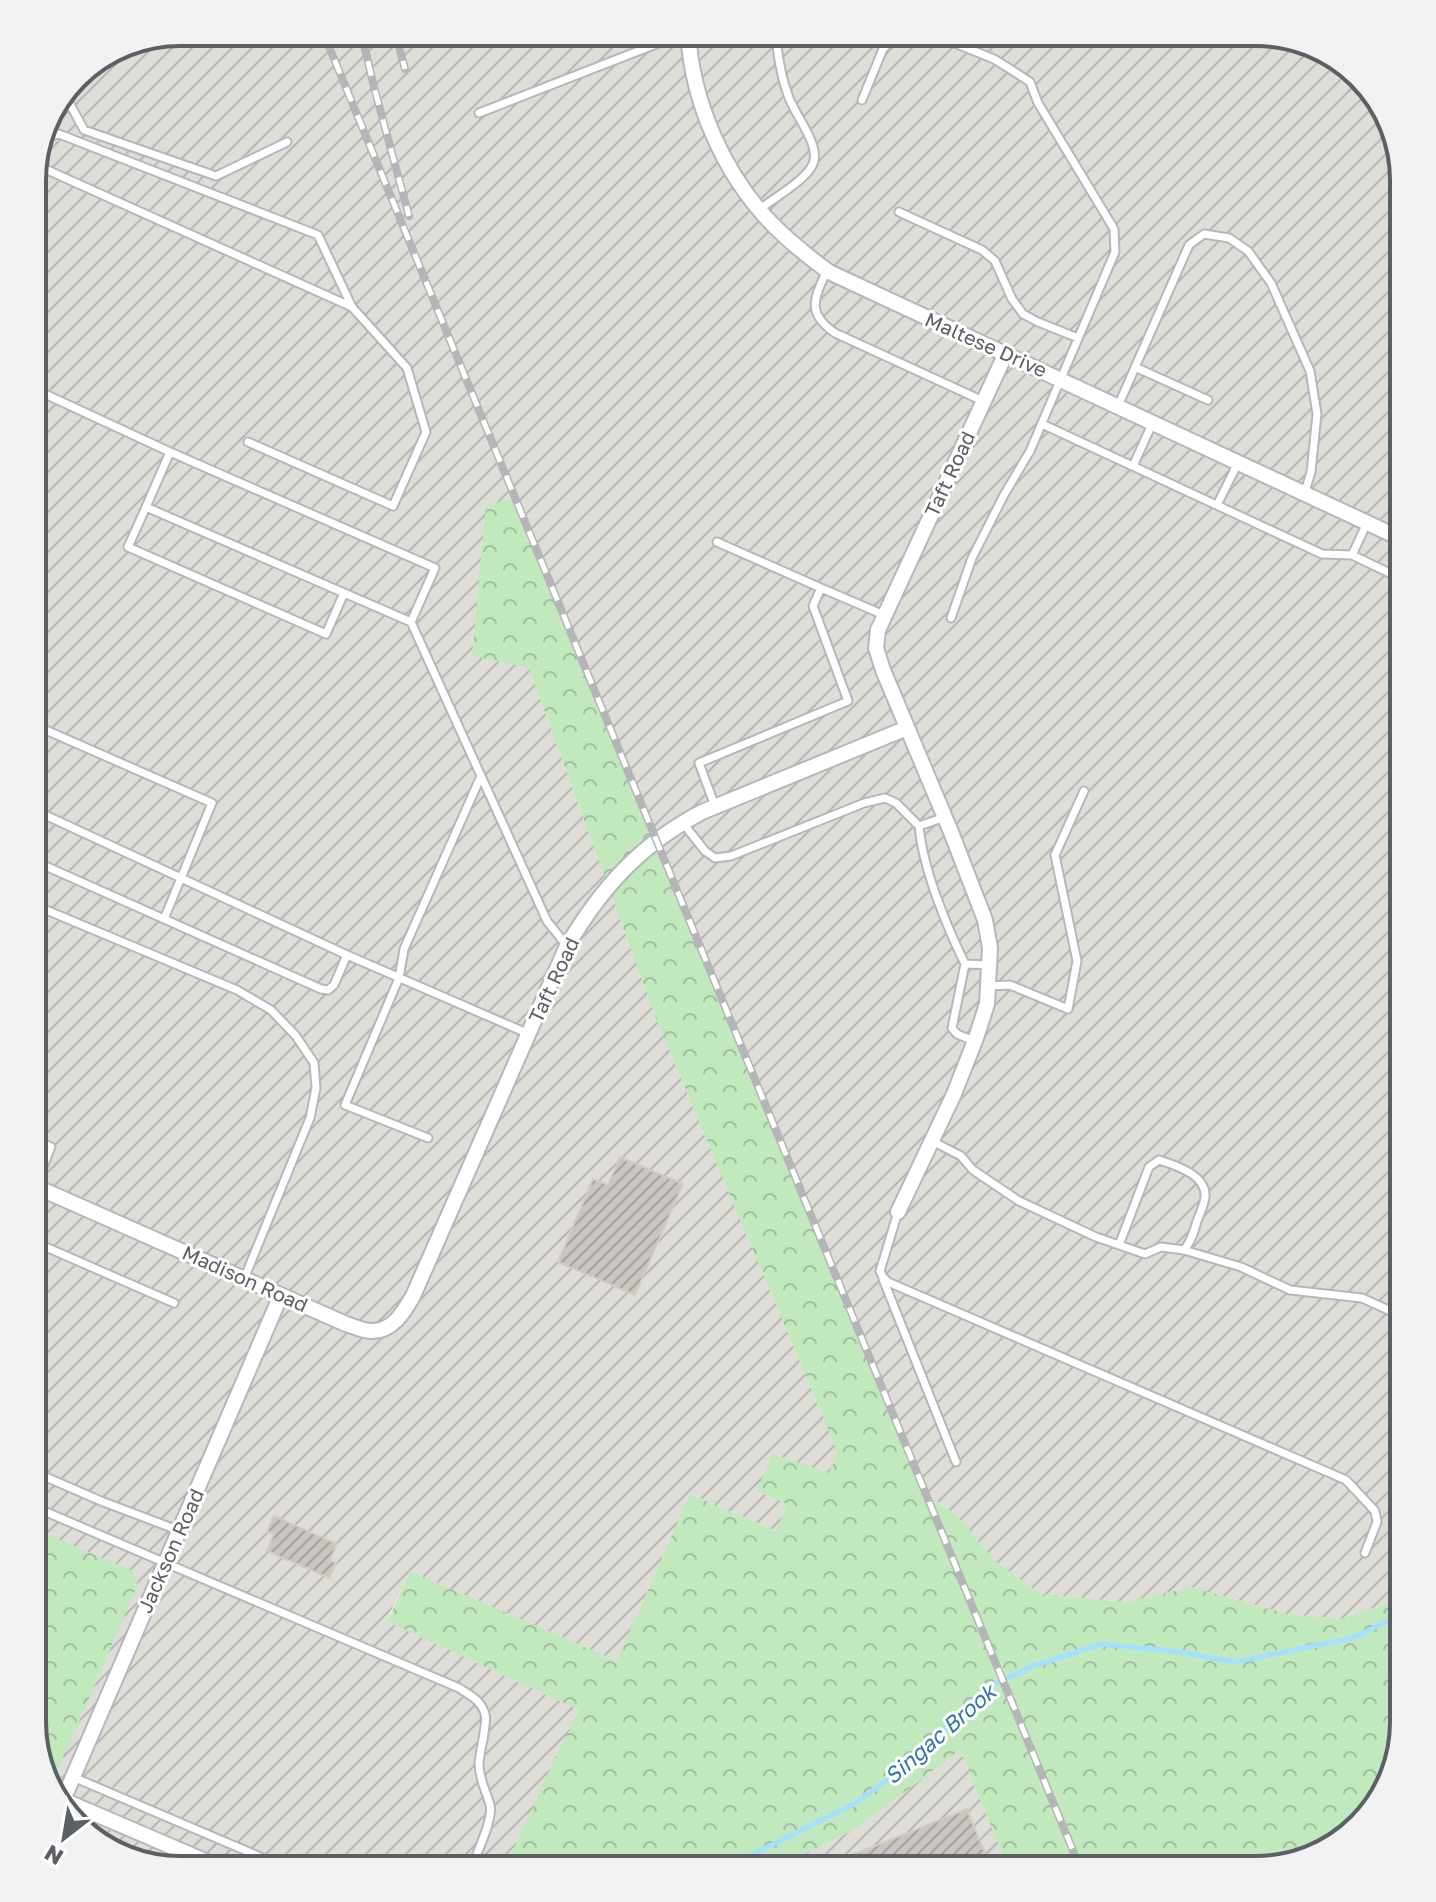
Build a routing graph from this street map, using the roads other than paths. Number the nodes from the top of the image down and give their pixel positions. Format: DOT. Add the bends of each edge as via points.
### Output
graph roads {
  1 [pos="652,46"];
  2 [pos="690,46"];
  3 [pos="777,46"];
  4 [pos="886,46"];
  5 [pos="962,46"];
  6 [pos="862,100"];
  7 [pos="70,104"];
  8 [pos="479,113"];
  9 [pos="54,135"];
  10 [pos="287,142"];
  11 [pos="46,170"];
  12 [pos="760,209"];
  13 [pos="899,212"];
  14 [pos="827,270"];
  15 [pos="352,307"];
  16 [pos="1078,338"];
  17 [pos="1006,353"];
  18 [pos="1135,367"];
  19 [pos="1061,379"];
  20 [pos="46,394"];
  21 [pos="1208,400"];
  22 [pos="983,401"];
  23 [pos="1118,406"];
  24 [pos="1153,422"];
  25 [pos="1042,424"];
  26 [pos="248,442"];
  27 [pos="170,452"];
  28 [pos="1238,463"];
  29 [pos="1133,466"];
  30 [pos="1304,495"];
  31 [pos="1217,505"];
  32 [pos="146,507"];
  33 [pos="1367,523"];
  34 [pos="1390,534"];
  35 [pos="717,542"];
  36 [pos="1352,555"];
  37 [pos="1390,573"];
  38 [pos="821,588"];
  39 [pos="344,593"];
  40 [pos="884,615"];
  41 [pos="951,618"];
  42 [pos="411,622"];
  43 [pos="907,728"];
  44 [pos="46,730"];
  45 [pos="482,776"];
  46 [pos="1084,791"];
  47 [pos="715,806"];
  48 [pos="46,815"];
  49 [pos="945,817"];
  50 [pos="682,822"];
  51 [pos="919,826"];
  52 [pos="46,866"];
  53 [pos="181,878"];
  54 [pos="46,910"];
  55 [pos="164,919"];
  56 [pos="567,946"];
  57 [pos="347,955"];
  58 [pos="965,964"];
  59 [pos="990,965"];
  60 [pos="399,978"];
  61 [pos="988,986"];
  62 [pos="529,1034"];
  63 [pos="974,1041"];
  64 [pos="428,1138"];
  65 [pos="932,1141"];
  66 [pos="46,1190"];
  67 [pos="898,1212"];
  68 [pos="1119,1245"];
  69 [pos="46,1247"];
  70 [pos="1184,1250"];
  71 [pos="429,1261"];
  72 [pos="883,1277"];
  73 [pos="244,1279"];
  74 [pos="281,1295"];
  75 [pos="174,1303"];
  76 [pos="1390,1311"];
  77 [pos="956,1462"];
  78 [pos="46,1477"];
  79 [pos="46,1512"];
  80 [pos="180,1531"];
  81 [pos="1365,1553"];
  82 [pos="166,1564"];
  83 [pos="73,1777"];
  84 [pos="65,1790"];
  85 [pos="104,1820"];
  86 [pos="192,1856"];
  87 [pos="258,1856"];
  88 [pos="476,1856"];
  1 -- 8 [label="lane"];
  2 -- 12 [label="street, Maltese Drive" via="714,135"];
  3 -- 12 [label="lane" via="789,99 815,153 807,174"];
  4 -- 6 [label="lane"];
  5 -- 16 [label="lane" via="1030,82 1114,229 1115,252"];
  7 -- 10 [label="lane" via="84,130 216,176"];
  9 -- 15 [label="lane" via="318,235"];
  11 -- 15 [label="lane"];
  12 -- 14 [label="street, Maltese Drive"];
  13 -- 16 [label="lane" via="982,250 995,261 1023,314"];
  14 -- 17 [label="street, Maltese Drive"];
  14 -- 22 [label="lane" via="814,298 822,324"];
  15 -- 26 [label="lane" via="407,368 426,432 393,506"];
  16 -- 19 [label="lane"];
  17 -- 19 [label="street, Maltese Drive"];
  17 -- 22 [label="street, Taft Road"];
  18 -- 21 [label="lane"];
  18 -- 23 [label="lane"];
  18 -- 30 [label="lane" via="1189,245 1204,234 1229,238 1248,251 1271,283 1310,371 1317,414"];
  19 -- 23 [label="street, Maltese Drive"];
  19 -- 25 [label="lane"];
  20 -- 27 [label="lane"];
  22 -- 40 [label="street, Taft Road"];
  23 -- 24 [label="street, Maltese Drive"];
  24 -- 28 [label="street, Maltese Drive"];
  24 -- 29 [label="lane"];
  25 -- 29 [label="lane"];
  25 -- 41 [label="lane" via="972,558"];
  27 -- 32 [label="lane"];
  27 -- 42 [label="lane" via="435,568"];
  28 -- 30 [label="street, Maltese Drive"];
  28 -- 31 [label="lane"];
  29 -- 31 [label="lane"];
  30 -- 33 [label="street, Maltese Drive"];
  31 -- 36 [label="lane" via="1322,554"];
  32 -- 39 [label="lane"];
  32 -- 39 [label="lane" via="128,547 326,634"];
  33 -- 34 [label="street, Maltese Drive"];
  33 -- 36 [label="lane"];
  35 -- 38 [label="lane"];
  36 -- 37 [label="lane"];
  38 -- 40 [label="lane"];
  38 -- 47 [label="lane" via="813,606 848,701 699,763"];
  39 -- 42 [label="lane"];
  40 -- 43 [label="street, Taft Road" via="876,648"];
  42 -- 45 [label="lane"];
  43 -- 47 [label="street, Taft Road"];
  43 -- 49 [label="street, Taft Road"];
  44 -- 53 [label="lane" via="212,803"];
  45 -- 56 [label="lane" via="547,921"];
  45 -- 60 [label="lane" via="404,949"];
  46 -- 61 [label="lane" via="1055,855 1077,961 1068,1009 1010,985"];
  47 -- 50 [label="street, Taft Road"];
  48 -- 53 [label="lane"];
  49 -- 51 [label="lane"];
  49 -- 59 [label="street, Taft Road" via="985,920"];
  50 -- 51 [label="lane" via="715,858 885,798"];
  50 -- 56 [label="street, Taft Road" via="621,871"];
  51 -- 58 [label="lane" via="941,908"];
  52 -- 55 [label="lane"];
  53 -- 55 [label="lane"];
  53 -- 57 [label="lane"];
  54 -- 73 [label="lane" via="237,990 271,1010 314,1063 310,1118"];
  55 -- 57 [label="lane" via="321,989 334,985"];
  56 -- 62 [label="street, Taft Road"];
  57 -- 60 [label="lane"];
  58 -- 59 [label="lane"];
  58 -- 63 [label="lane" via="952,1028"];
  59 -- 61 [label="street, Taft Road"];
  60 -- 62 [label="lane"];
  60 -- 64 [label="lane" via="345,1105"];
  61 -- 63 [label="street, Taft Road"];
  62 -- 71 [label="street, Taft Road"];
  63 -- 65 [label="street, Taft Road"];
  65 -- 67 [label="street, Taft Road"];
  65 -- 68 [label="lane" via="961,1156 1019,1201"];
  66 -- 73 [label="street, Madison Road"];
  67 -- 72 [label="lane" via="880,1271"];
  68 -- 70 [label="lane" via="1145,1254 1161,1247"];
  68 -- 70 [label="lane" via="1149,1167 1159,1160 1190,1173 1204,1190"];
  69 -- 75 [label="lane"];
  70 -- 76 [label="lane" via="1241,1267 1290,1290 1362,1298"];
  71 -- 74 [label="street, Madison Road" via="403,1314 389,1327 371,1331 346,1324"];
  72 -- 77 [label="lane"];
  72 -- 81 [label="lane" via="1346,1480 1375,1511 1377,1522"];
  73 -- 74 [label="street, Madison Road"];
  74 -- 80 [label="street, Jackson Road"];
  78 -- 80 [label="lane"];
  79 -- 82 [label="lane"];
  80 -- 82 [label="street, Jackson Road"];
  82 -- 83 [label="street, Jackson Road"];
  82 -- 88 [label="lane" via="479,1701 487,1717 479,1766 491,1808"];
  83 -- 84 [label="street, Jackson Road"];
  83 -- 87 [label="lane"];
  85 -- 86 [label="street"];
}
